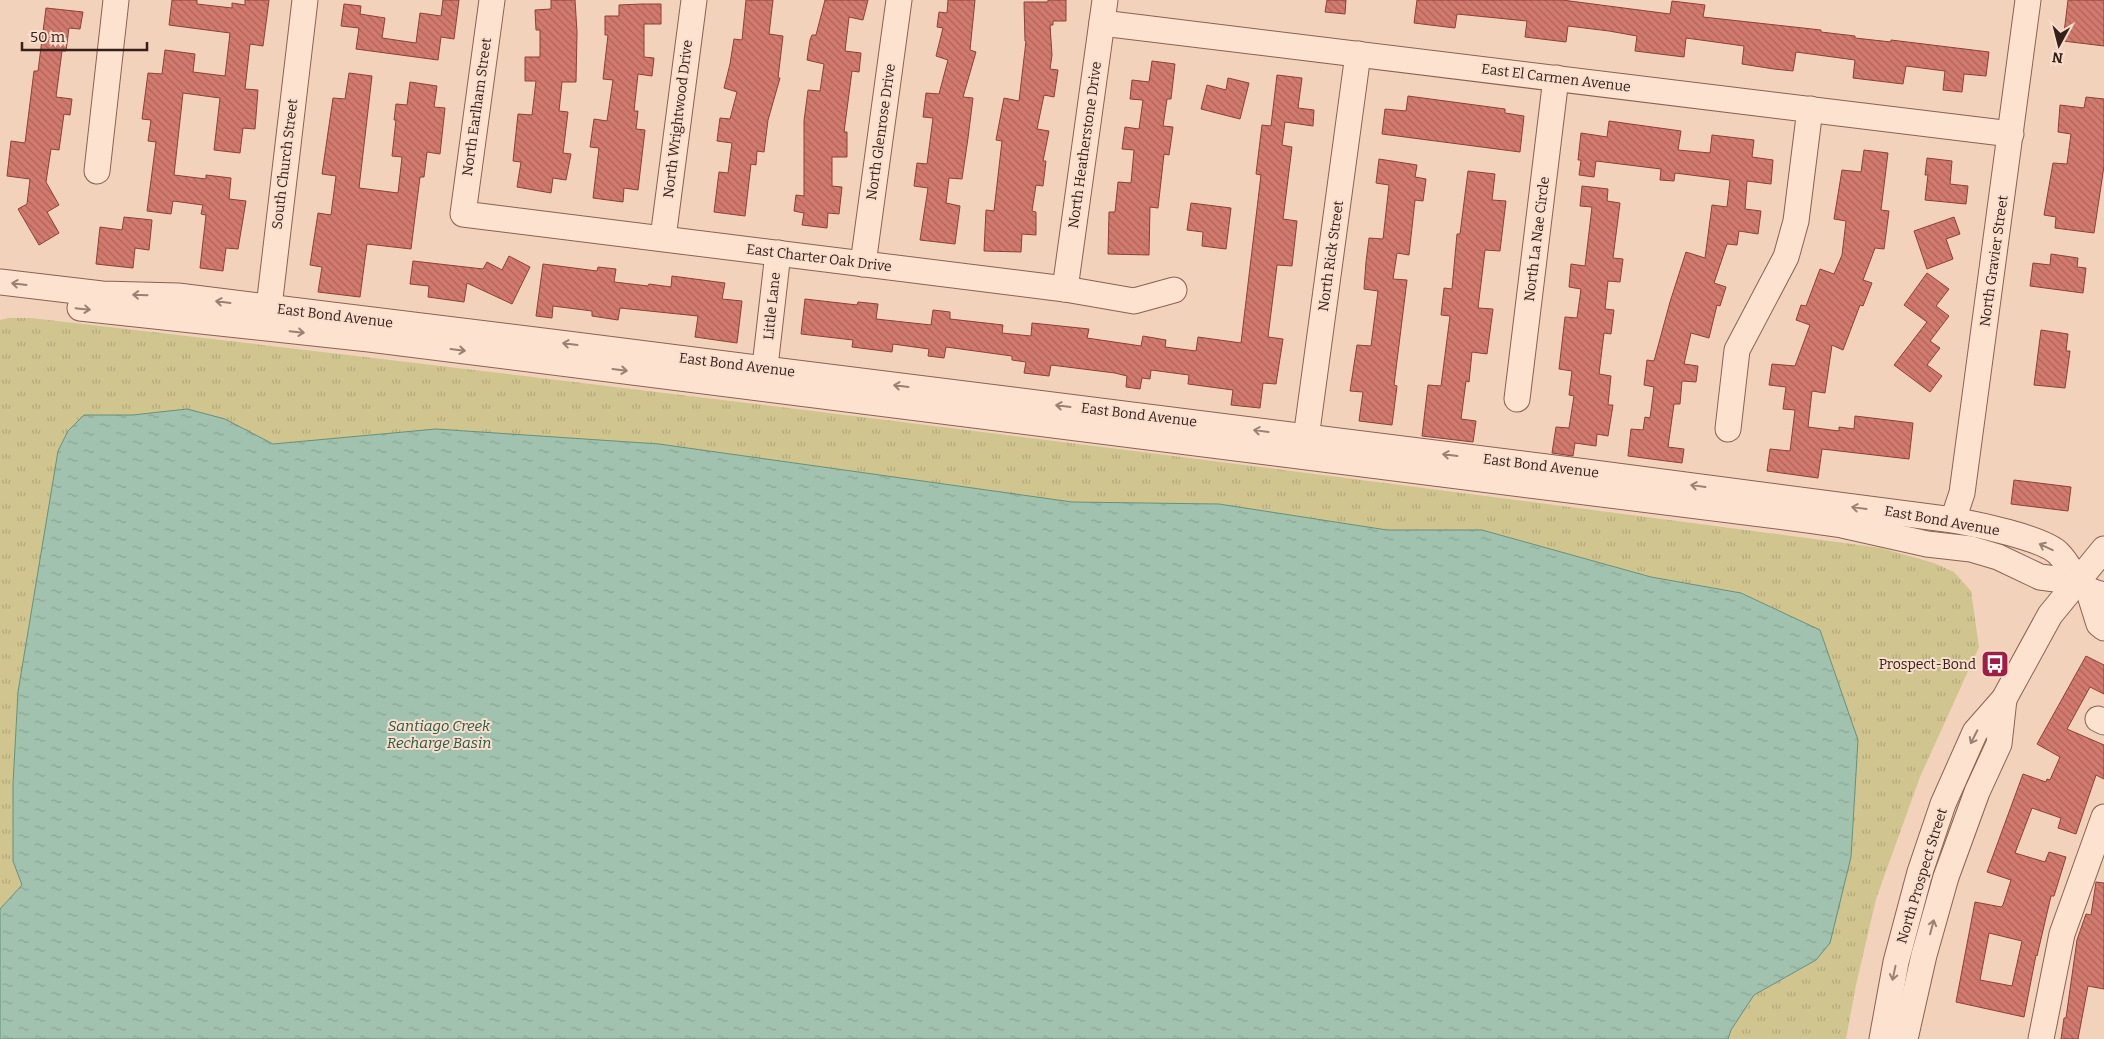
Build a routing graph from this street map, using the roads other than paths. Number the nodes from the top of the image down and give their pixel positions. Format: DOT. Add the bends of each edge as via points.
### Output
graph roads {
  1 [pos="116,0"];
  2 [pos="305,0"];
  3 [pos="492,0"];
  4 [pos="694,0"];
  5 [pos="899,0"];
  6 [pos="2028,0"];
  7 [pos="1103,12"];
  8 [pos="1358,54"];
  9 [pos="1556,78"];
  10 [pos="1810,109"];
  11 [pos="2011,134"];
  12 [pos="97,171"];
  13 [pos="463,214"];
  14 [pos="662,238"];
  15 [pos="778,253"];
  16 [pos="863,264"];
  17 [pos="0,282"];
  18 [pos="1065,289"];
  19 [pos="1174,290"];
  20 [pos="0,299"];
  21 [pos="268,318"];
  22 [pos="763,379"];
  23 [pos="1517,399"];
  24 [pos="1728,429"];
  25 [pos="1305,447"];
  26 [pos="1952,520"];
  27 [pos="2104,548"];
  28 [pos="2090,590"];
  29 [pos="2104,628"];
  30 [pos="2004,699"];
  31 [pos="2103,821"];
  32 [pos="1882,1039"];
  33 [pos="1905,1039"];
  34 [pos="2041,1039"];
  1 -- 12 [label="street"];
  2 -- 21 [label="street, South Church Street"];
  3 -- 13 [label="street, North Earlham Street"];
  4 -- 14 [label="street, North Wrightwood Drive"];
  5 -- 16 [label="street, North Glenrose Drive"];
  6 -- 11 [label="street, North Gravier Street"];
  7 -- 8 [label="street, East El Carmen Avenue"];
  7 -- 18 [label="street, North Heatherstone Drive"];
  8 -- 9 [label="street, East El Carmen Avenue"];
  8 -- 25 [label="street, North Rick Street"];
  9 -- 10 [label="street, East El Carmen Avenue"];
  9 -- 23 [label="street, North La Nae Circle"];
  10 -- 11 [label="street, East El Carmen Avenue"];
  10 -- 24 [label="street" via="1796,221 1786,257 1737,350"];
  11 -- 26 [label="street, North Gravier Street" via="1962,493"];
  13 -- 14 [label="street, East Charter Oak Drive"];
  14 -- 15 [label="street, East Charter Oak Drive"];
  15 -- 16 [label="street, East Charter Oak Drive"];
  15 -- 22 [label="street, Little Lane"];
  16 -- 18 [label="street, East Charter Oak Drive"];
  21 -- 17 [label="street, East Bond Avenue, one-way" via="178,296 102,294"];
  18 -- 19 [label="street, East Charter Oak Drive" via="1134,300"];
  20 -- 21 [label="street, East Bond Avenue, one-way"];
  21 -- 22 [label="street, East Bond Avenue" via="368,339"];
  22 -- 25 [label="street, East Bond Avenue"];
  26 -- 25 [label="street, East Bond Avenue, one-way" via="1586,472"];
  25 -- 28 [label="street, East Bond Avenue" via="1842,525 1927,544 1971,549 1998,557 2040,577"];
  28 -- 26 [label="street, East Bond Avenue, one-way" via="2058,552 2000,530"];
  27 -- 28 [label="street, North Prospect Street"];
  28 -- 29 [label="street" via="2099,624"];
  28 -- 30 [label="street, North Prospect Street" via="2050,615"];
  30 -- 32 [label="street, North Prospect Street, one-way" via="1976,732 1932,834 1896,962"];
  33 -- 30 [label="street, North Prospect Street, one-way" via="1946,877 1977,792 1999,744"];
  31 -- 34 [label="street" via="2062,934"];
}
